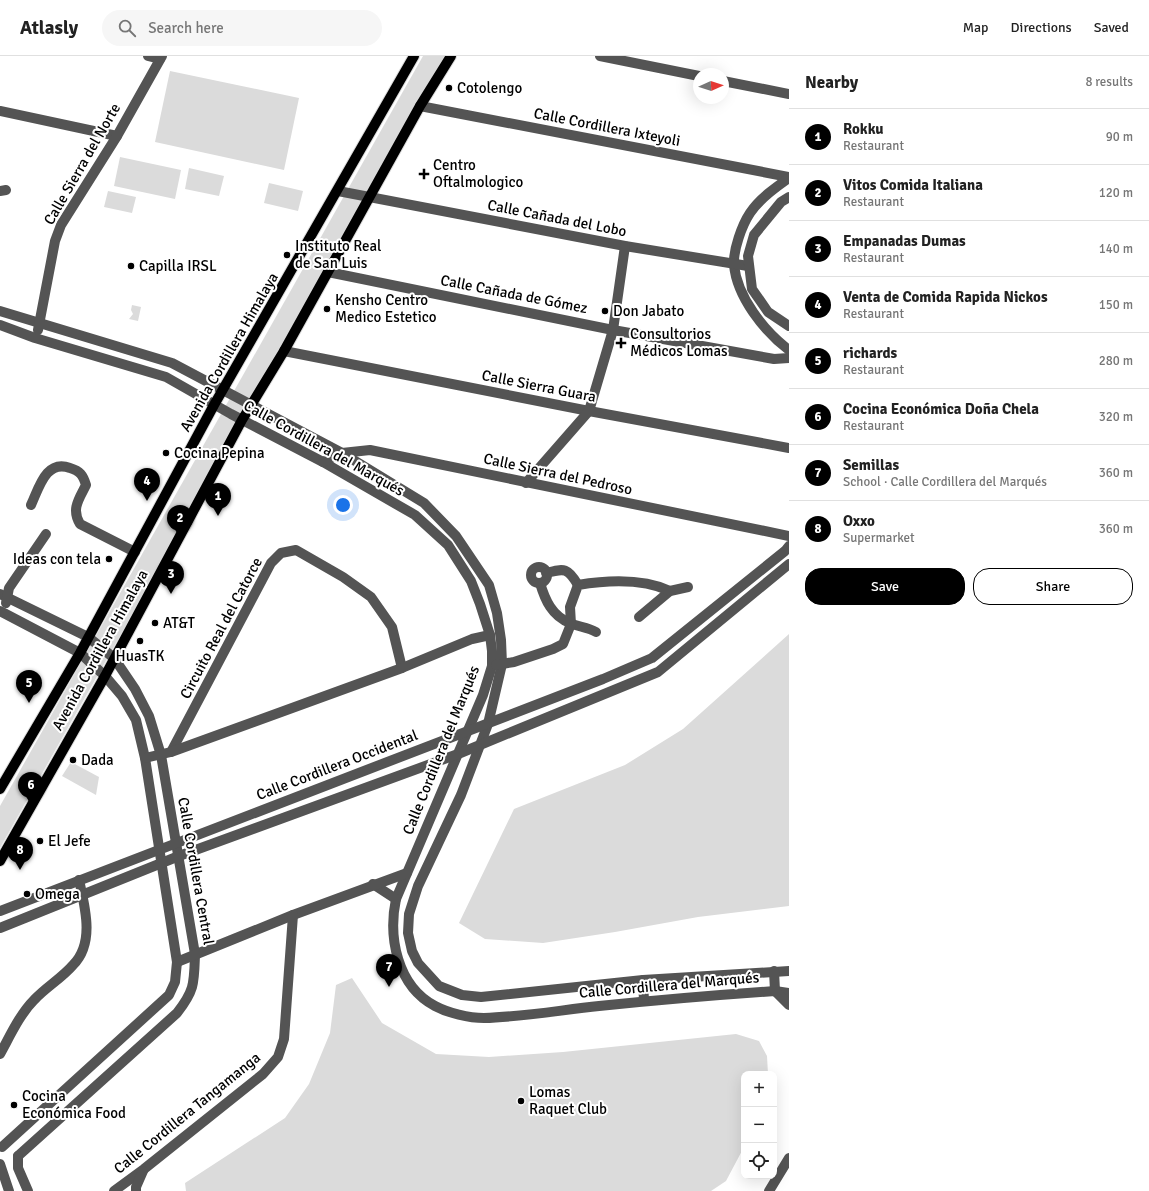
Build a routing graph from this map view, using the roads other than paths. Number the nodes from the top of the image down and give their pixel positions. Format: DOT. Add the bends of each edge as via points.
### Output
graph roads {
  1 [pos="148,56"];
  2 [pos="414,56"];
  3 [pos="451,56"];
  4 [pos="600,56"];
  5 [pos="161,57"];
  6 [pos="693,75"];
  7 [pos="729,82"];
  8 [pos="789,94"];
  9 [pos="420,106"];
  10 [pos="0,111"];
  11 [pos="116,136"];
  12 [pos="789,177"];
  13 [pos="338,191"];
  14 [pos="369,197"];
  15 [pos="789,197"];
  16 [pos="625,246"];
  17 [pos="734,264"];
  18 [pos="748,266"];
  19 [pos="328,272"];
  20 [pos="0,310"];
  21 [pos="40,324"];
  22 [pos="0,325"];
  23 [pos="789,326"];
  24 [pos="612,330"];
  25 [pos="35,338"];
  26 [pos="789,350"];
  27 [pos="284,351"];
  28 [pos="789,358"];
  29 [pos="172,363"];
  30 [pos="166,377"];
  31 [pos="224,389"];
  32 [pos="251,404"];
  33 [pos="214,405"];
  34 [pos="589,411"];
  35 [pos="242,420"];
  36 [pos="789,448"];
  37 [pos="342,453"];
  38 [pos="323,462"];
  39 [pos="526,483"];
  40 [pos="31,505"];
  41 [pos="46,534"];
  42 [pos="789,536"];
  43 [pos="789,546"];
  44 [pos="135,552"];
  45 [pos="789,564"];
  46 [pos="578,585"];
  47 [pos="688,587"];
  48 [pos="670,591"];
  49 [pos="4,596"];
  50 [pos="1,614"];
  51 [pos="639,617"];
  52 [pos="571,624"];
  53 [pos="596,632"];
  54 [pos="490,634"];
  55 [pos="88,637"];
  56 [pos="80,653"];
  57 [pos="114,658"];
  58 [pos="652,658"];
  59 [pos="497,665"];
  60 [pos="402,668"];
  61 [pos="658,672"];
  62 [pos="105,676"];
  63 [pos="488,724"];
  64 [pos="466,732"];
  65 [pos="481,744"];
  66 [pos="166,753"];
  67 [pos="458,754"];
  68 [pos="145,758"];
  69 [pos="444,785"];
  70 [pos="0,789"];
  71 [pos="461,795"];
  72 [pos="177,842"];
  73 [pos="160,849"];
  74 [pos="179,856"];
  75 [pos="0,861"];
  76 [pos="163,864"];
  77 [pos="406,873"];
  78 [pos="79,880"];
  79 [pos="373,884"];
  80 [pos="82,896"];
  81 [pos="396,899"];
  82 [pos="0,911"];
  83 [pos="293,915"];
  84 [pos="0,928"];
  85 [pos="195,954"];
  86 [pos="177,962"];
  87 [pos="774,971"];
  88 [pos="789,971"];
  89 [pos="425,972"];
  90 [pos="643,980"];
  91 [pos="410,983"];
  92 [pos="775,991"];
  93 [pos="789,993"];
  94 [pos="644,1001"];
  95 [pos="789,1005"];
  96 [pos="0,1054"];
  97 [pos="1,1144"];
  98 [pos="18,1156"];
  99 [pos="0,1162"];
  100 [pos="788,1162"];
  101 [pos="18,1168"];
  102 [pos="144,1169"];
  103 [pos="2,1182"];
  104 [pos="9,1191"];
  105 [pos="28,1191"];
  106 [pos="114,1191"];
  107 [pos="136,1191"];
  108 [pos="768,1191"];
  1 -- 5 [label="street, Calle Sierra del Norte"];
  2 -- 13 [label="main road, Avenida Cordillera Himalaya"];
  3 -- 9 [label="main road, Avenida Cordillera Himalaya"];
  4 -- 6 [label="street"];
  5 -- 11 [label="street, Calle Sierra del Norte"];
  7 -- 8 [label="street"];
  9 -- 12 [label="street, Calle Cordillera Ixteyoli"];
  9 -- 14 [label="main road, Avenida Cordillera Himalaya"];
  10 -- 11 [label="street"];
  11 -- 21 [label="street, Calle Sierra del Norte" via="61,225"];
  12 -- 17 [label="street" via="773,189 751,212 739,237"];
  13 -- 14 [label="street, Calle Cañada del Lobo"];
  13 -- 31 [label="main road, Avenida Cordillera Himalaya"];
  14 -- 16 [label="street, Calle Cañada del Lobo"];
  14 -- 19 [label="main road, Avenida Cordillera Himalaya"];
  15 -- 18 [label="street" via="781,202 754,235"];
  16 -- 17 [label="street, Calle Cañada del Lobo"];
  16 -- 24 [label="street"];
  17 -- 18 [label="street, Calle Cañada del Lobo"];
  17 -- 26 [label="street" via="740,288 753,314"];
  18 -- 23 [label="street" via="752,289 768,312"];
  19 -- 24 [label="street, Calle Cañada de Gómez"];
  19 -- 27 [label="main road, Avenida Cordillera Himalaya"];
  20 -- 21 [label="street, Calle Cordillera del Marqués"];
  21 -- 25 [label="street, Calle Sierra del Norte"];
  21 -- 29 [label="street, Calle Cordillera del Marqués"];
  22 -- 25 [label="street, Calle Cordillera del Marqués"];
  24 -- 28 [label="street, Calle Cañada de Gómez" via="774,359"];
  24 -- 34 [label="street"];
  25 -- 30 [label="street, Calle Cordillera del Marqués"];
  27 -- 32 [label="main road, Avenida Cordillera Himalaya"];
  27 -- 34 [label="street, Calle Sierra Guara"];
  29 -- 30 [label="street"];
  29 -- 31 [label="street, Calle Cordillera del Marqués"];
  30 -- 33 [label="street, Calle Cordillera del Marqués"];
  31 -- 32 [label="street, Calle Cordillera del Marqués"];
  31 -- 33 [label="main road, Avenida Cordillera Himalaya"];
  32 -- 35 [label="main road, Avenida Cordillera Himalaya"];
  32 -- 37 [label="street, Calle Cordillera del Marqués"];
  33 -- 35 [label="street, Calle Cordillera del Marqués"];
  33 -- 44 [label="main road, Avenida Cordillera Himalaya"];
  34 -- 36 [label="street, Calle Sierra Guara"];
  34 -- 39 [label="street"];
  35 -- 38 [label="street, Calle Cordillera del Marqués"];
  35 -- 57 [label="main road, Avenida Cordillera Himalaya"];
  37 -- 38 [label="street, Calle Sierra del Pedroso"];
  37 -- 39 [label="street, Calle Sierra del Pedroso" via="370,450"];
  37 -- 59 [label="street, Calle Cordillera del Marqués" via="424,503 456,536 489,586 501,640"];
  38 -- 54 [label="street, Calle Cordillera del Marqués" via="415,515 448,545 471,581"];
  39 -- 42 [label="street, Calle Sierra del Pedroso"];
  40 -- 44 [label="street" via="46,472 63,465 77,470 83,476 86,485 76,506 76,516 80,524"];
  41 -- 49 [label="street"];
  43 -- 58 [label="street, Calle Cordillera Occidental"];
  44 -- 55 [label="main road, Avenida Cordillera Himalaya"];
  45 -- 61 [label="street, Calle Cordillera Occidental"];
  46 -- 48 [label="street" via="636,582 656,584"];
  46 -- 52 [label="street" via="570,607"];
  46 -- 52 [label="street" via="572,574 566,570 546,573 541,568 536,568 532,571 532,578 540,583 544,599 550,609"];
  47 -- 48 [label="street"];
  48 -- 51 [label="street"];
  49 -- 50 [label="street"];
  49 -- 55 [label="street, Calle Cordillera Central"];
  50 -- 56 [label="street, Calle Cordillera Central"];
  52 -- 53 [label="street" via="587,627"];
  52 -- 59 [label="street" via="563,644 554,649"];
  54 -- 59 [label="street, Calle Cordillera del Marqués"];
  54 -- 60 [label="street" via="472,638"];
  55 -- 56 [label="main road, Avenida Cordillera Himalaya"];
  55 -- 57 [label="street, Calle Cordillera Central"];
  56 -- 62 [label="street, Calle Cordillera Central"];
  56 -- 70 [label="main road, Avenida Cordillera Himalaya"];
  57 -- 62 [label="main road, Avenida Cordillera Himalaya"];
  57 -- 66 [label="street, Calle Cordillera Central" via="150,716"];
  58 -- 61 [label="street"];
  58 -- 63 [label="street, Calle Cordillera Occidental" via="603,680"];
  59 -- 63 [label="street, Calle Cordillera del Marqués"];
  59 -- 64 [label="street, Calle Cordillera del Marqués"];
  60 -- 66 [label="street"];
  60 -- 66 [label="street, Circuito Real del Catorce" via="392,627 371,597 343,577 296,550 281,553 271,563"];
  61 -- 65 [label="street, Calle Cordillera Occidental"];
  62 -- 68 [label="street, Calle Cordillera Central" via="122,696 136,720"];
  62 -- 75 [label="main road, Avenida Cordillera Himalaya"];
  63 -- 64 [label="street, Calle Cordillera Occidental"];
  63 -- 65 [label="street, Calle Cordillera del Marqués"];
  64 -- 67 [label="street, Calle Cordillera del Marqués"];
  64 -- 72 [label="street, Calle Cordillera Occidental"];
  65 -- 67 [label="street, Calle Cordillera Occidental"];
  65 -- 71 [label="street, Calle Cordillera del Marqués"];
  66 -- 68 [label="street"];
  66 -- 72 [label="street, Calle Cordillera Central"];
  67 -- 69 [label="street, Calle Cordillera del Marqués"];
  67 -- 74 [label="street, Calle Cordillera Occidental"];
  68 -- 73 [label="street, Calle Cordillera Central"];
  69 -- 71 [label="street"];
  69 -- 77 [label="street, Calle Cordillera del Marqués"];
  71 -- 89 [label="street, Calle Cordillera del Marqués" via="418,886 409,914 408,933 412,951"];
  72 -- 73 [label="street, Calle Cordillera Occidental"];
  72 -- 74 [label="street, Calle Cordillera Central"];
  73 -- 76 [label="street, Calle Cordillera Central"];
  73 -- 78 [label="street, Calle Cordillera Occidental"];
  74 -- 76 [label="street, Calle Cordillera Occidental"];
  74 -- 85 [label="street, Calle Cordillera Central"];
  76 -- 80 [label="street, Calle Cordillera Occidental"];
  76 -- 86 [label="street, Calle Cordillera Central"];
  77 -- 79 [label="street"];
  77 -- 81 [label="street, Calle Cordillera del Marqués"];
  78 -- 80 [label="street"];
  78 -- 82 [label="street, Calle Cordillera Occidental"];
  79 -- 81 [label="street"];
  79 -- 83 [label="street"];
  80 -- 84 [label="street, Calle Cordillera Occidental"];
  80 -- 96 [label="street" via="87,936 84,951 74,965 33,1000"];
  81 -- 91 [label="street, Calle Cordillera del Marqués" via="392,914 394,944"];
  83 -- 85 [label="street"];
  83 -- 102 [label="street, Calle Cordillera Tangamanga" via="284,1039 278,1057 263,1074"];
  85 -- 86 [label="street"];
  85 -- 98 [label="street, Calle Cordillera Central" via="194,981 189,998 177,1013"];
  86 -- 97 [label="street, Calle Cordillera Central" via="175,982 169,995"];
  87 -- 88 [label="street, Calle Cordillera del Marqués"];
  87 -- 90 [label="street, Calle Cordillera del Marqués"];
  87 -- 92 [label="street"];
  89 -- 90 [label="street, Calle Cordillera del Marqués" via="439,986 462,995 481,997"];
  89 -- 91 [label="street"];
  90 -- 94 [label="street"];
  91 -- 94 [label="street, Calle Cordillera del Marqués" via="434,1006 458,1014 483,1018"];
  92 -- 93 [label="street, Calle Cordillera del Marqués"];
  92 -- 94 [label="street, Calle Cordillera del Marqués"];
  92 -- 95 [label="street"];
  97 -- 98 [label="street"];
  97 -- 99 [label="street"];
  98 -- 101 [label="street"];
  99 -- 101 [label="street"];
  99 -- 103 [label="street"];
  100 -- 108 [label="street"];
  101 -- 105 [label="street"];
  102 -- 106 [label="street, Calle Cordillera Tangamanga"];
  102 -- 107 [label="street"];
  103 -- 104 [label="street"];
}
